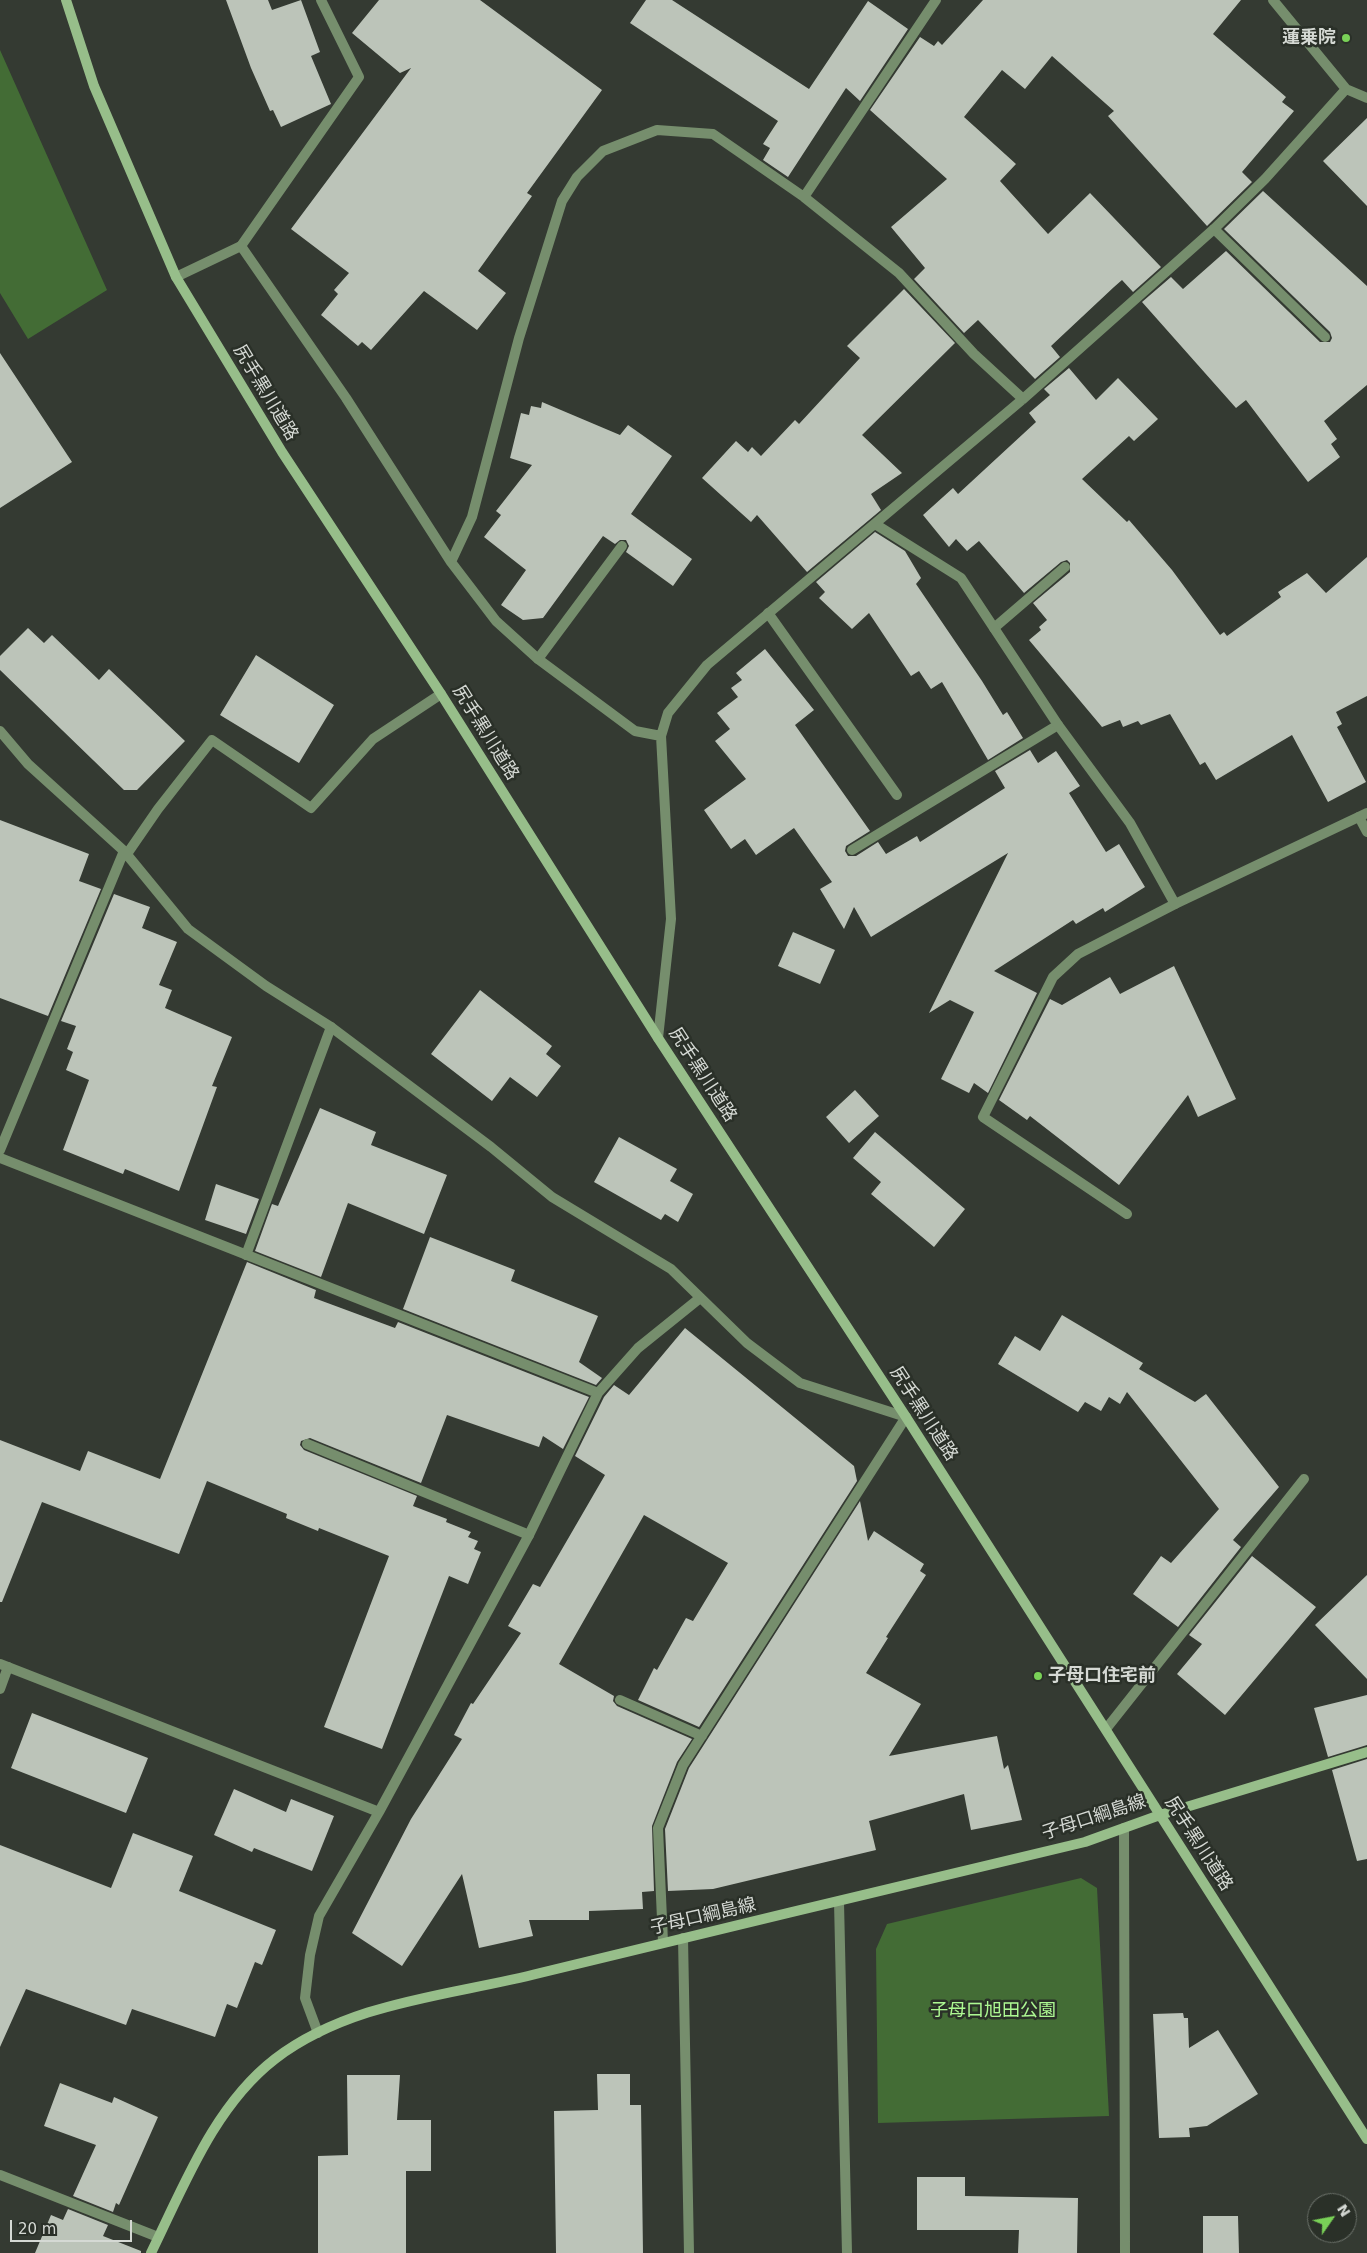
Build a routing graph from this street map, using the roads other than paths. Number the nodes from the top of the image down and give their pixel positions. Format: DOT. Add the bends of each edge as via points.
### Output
graph roads {
  1 [pos="66,0"];
  2 [pos="321,0"];
  3 [pos="936,0"];
  4 [pos="1273,0"];
  5 [pos="1346,89"];
  6 [pos="1367,98"];
  7 [pos="804,197"];
  8 [pos="1214,229"];
  9 [pos="241,246"];
  10 [pos="176,278"];
  11 [pos="1324,337"];
  12 [pos="1023,399"];
  13 [pos="875,524"];
  14 [pos="622,546"];
  15 [pos="451,562"];
  16 [pos="1064,567"];
  17 [pos="768,613"];
  18 [pos="994,628"];
  19 [pos="538,659"];
  20 [pos="441,694"];
  21 [pos="1058,725"];
  22 [pos="0,731"];
  23 [pos="662,736"];
  24 [pos="897,795"];
  25 [pos="1363,815"];
  26 [pos="1367,832"];
  27 [pos="852,850"];
  28 [pos="125,853"];
  29 [pos="1175,904"];
  30 [pos="331,1027"];
  31 [pos="658,1038"];
  32 [pos="0,1150"];
  33 [pos="0,1158"];
  34 [pos="1127,1214"];
  35 [pos="246,1255"];
  36 [pos="700,1298"];
  37 [pos="598,1393"];
  38 [pos="906,1417"];
  39 [pos="307,1444"];
  40 [pos="1304,1479"];
  41 [pos="529,1534"];
  42 [pos="4,1665"];
  43 [pos="0,1688"];
  44 [pos="620,1700"];
  45 [pos="1106,1729"];
  46 [pos="702,1736"];
  47 [pos="1367,1752"];
  48 [pos="379,1812"];
  49 [pos="1160,1815"];
  50 [pos="1124,1828"];
  51 [pos="839,1902"];
  52 [pos="683,1938"];
  53 [pos="663,1942"];
  54 [pos="318,2033"];
  55 [pos="1367,2139"];
  56 [pos="0,2175"];
  57 [pos="158,2237"];
  58 [pos="151,2253"];
  59 [pos="689,2253"];
  60 [pos="847,2253"];
  61 [pos="1125,2253"];
  1 -- 10 [label="street, 尻手黒川道路" via="94,86"];
  2 -- 9 [label="street" via="358,77"];
  3 -- 7 [label="street"];
  4 -- 5 [label="street"];
  5 -- 6 [label="street"];
  5 -- 8 [label="street" via="1265,179"];
  7 -- 12 [label="street" via="900,273 974,354"];
  7 -- 15 [label="street" via="713,134 657,130 603,151 577,177 562,201 520,338 472,517"];
  8 -- 11 [label="street"];
  8 -- 12 [label="street"];
  9 -- 10 [label="street"];
  9 -- 15 [label="street" via="346,398"];
  10 -- 20 [label="street, 尻手黒川道路" via="282,452"];
  12 -- 13 [label="street"];
  13 -- 17 [label="street"];
  13 -- 18 [label="street" via="961,578"];
  14 -- 19 [label="street"];
  15 -- 19 [label="street" via="496,621"];
  16 -- 18 [label="street"];
  17 -- 23 [label="street" via="707,665 668,713"];
  17 -- 24 [label="street"];
  18 -- 21 [label="street"];
  19 -- 23 [label="street" via="635,731"];
  20 -- 28 [label="street" via="373,739 311,808 212,740"];
  20 -- 31 [label="street, 尻手黒川道路"];
  21 -- 27 [label="street"];
  21 -- 29 [label="street" via="1130,823"];
  22 -- 28 [label="street" via="28,764"];
  23 -- 31 [label="street" via="671,919"];
  25 -- 26 [label="street"];
  25 -- 29 [label="street"];
  28 -- 30 [label="street" via="188,928 266,986"];
  28 -- 32 [label="street"];
  29 -- 34 [label="street" via="1078,954 1054,977 983,1118"];
  30 -- 35 [label="street"];
  30 -- 36 [label="street" via="552,1197 671,1269"];
  31 -- 38 [label="street, 尻手黒川道路"];
  33 -- 35 [label="street"];
  35 -- 37 [label="street"];
  36 -- 37 [label="street" via="638,1348"];
  36 -- 38 [label="street" via="747,1342 800,1383"];
  37 -- 41 [label="street"];
  38 -- 45 [label="street, 尻手黒川道路"];
  38 -- 46 [label="street"];
  39 -- 41 [label="street"];
  40 -- 45 [label="street"];
  41 -- 48 [label="street"];
  42 -- 43 [label="street"];
  42 -- 48 [label="street"];
  44 -- 46 [label="street"];
  45 -- 49 [label="street, 尻手黒川道路"];
  46 -- 53 [label="street" via="683,1765 658,1828"];
  47 -- 49 [label="street, 子母口綱島線"];
  48 -- 54 [label="street" via="319,1916 305,1998"];
  49 -- 50 [label="street, 子母口綱島線"];
  49 -- 55 [label="street, 尻手黒川道路"];
  50 -- 51 [label="street, 子母口綱島線" via="1085,1842"];
  50 -- 61 [label="street"];
  51 -- 52 [label="street, 子母口綱島線"];
  51 -- 60 [label="street"];
  52 -- 53 [label="street, 子母口綱島線"];
  52 -- 59 [label="street"];
  53 -- 54 [label="street, 子母口綱島線" via="536,1974 401,2002"];
  54 -- 57 [label="street, 子母口綱島線" via="275,2058 220,2120"];
  56 -- 57 [label="street"];
  57 -- 58 [label="street, 子母口綱島線"];
}
